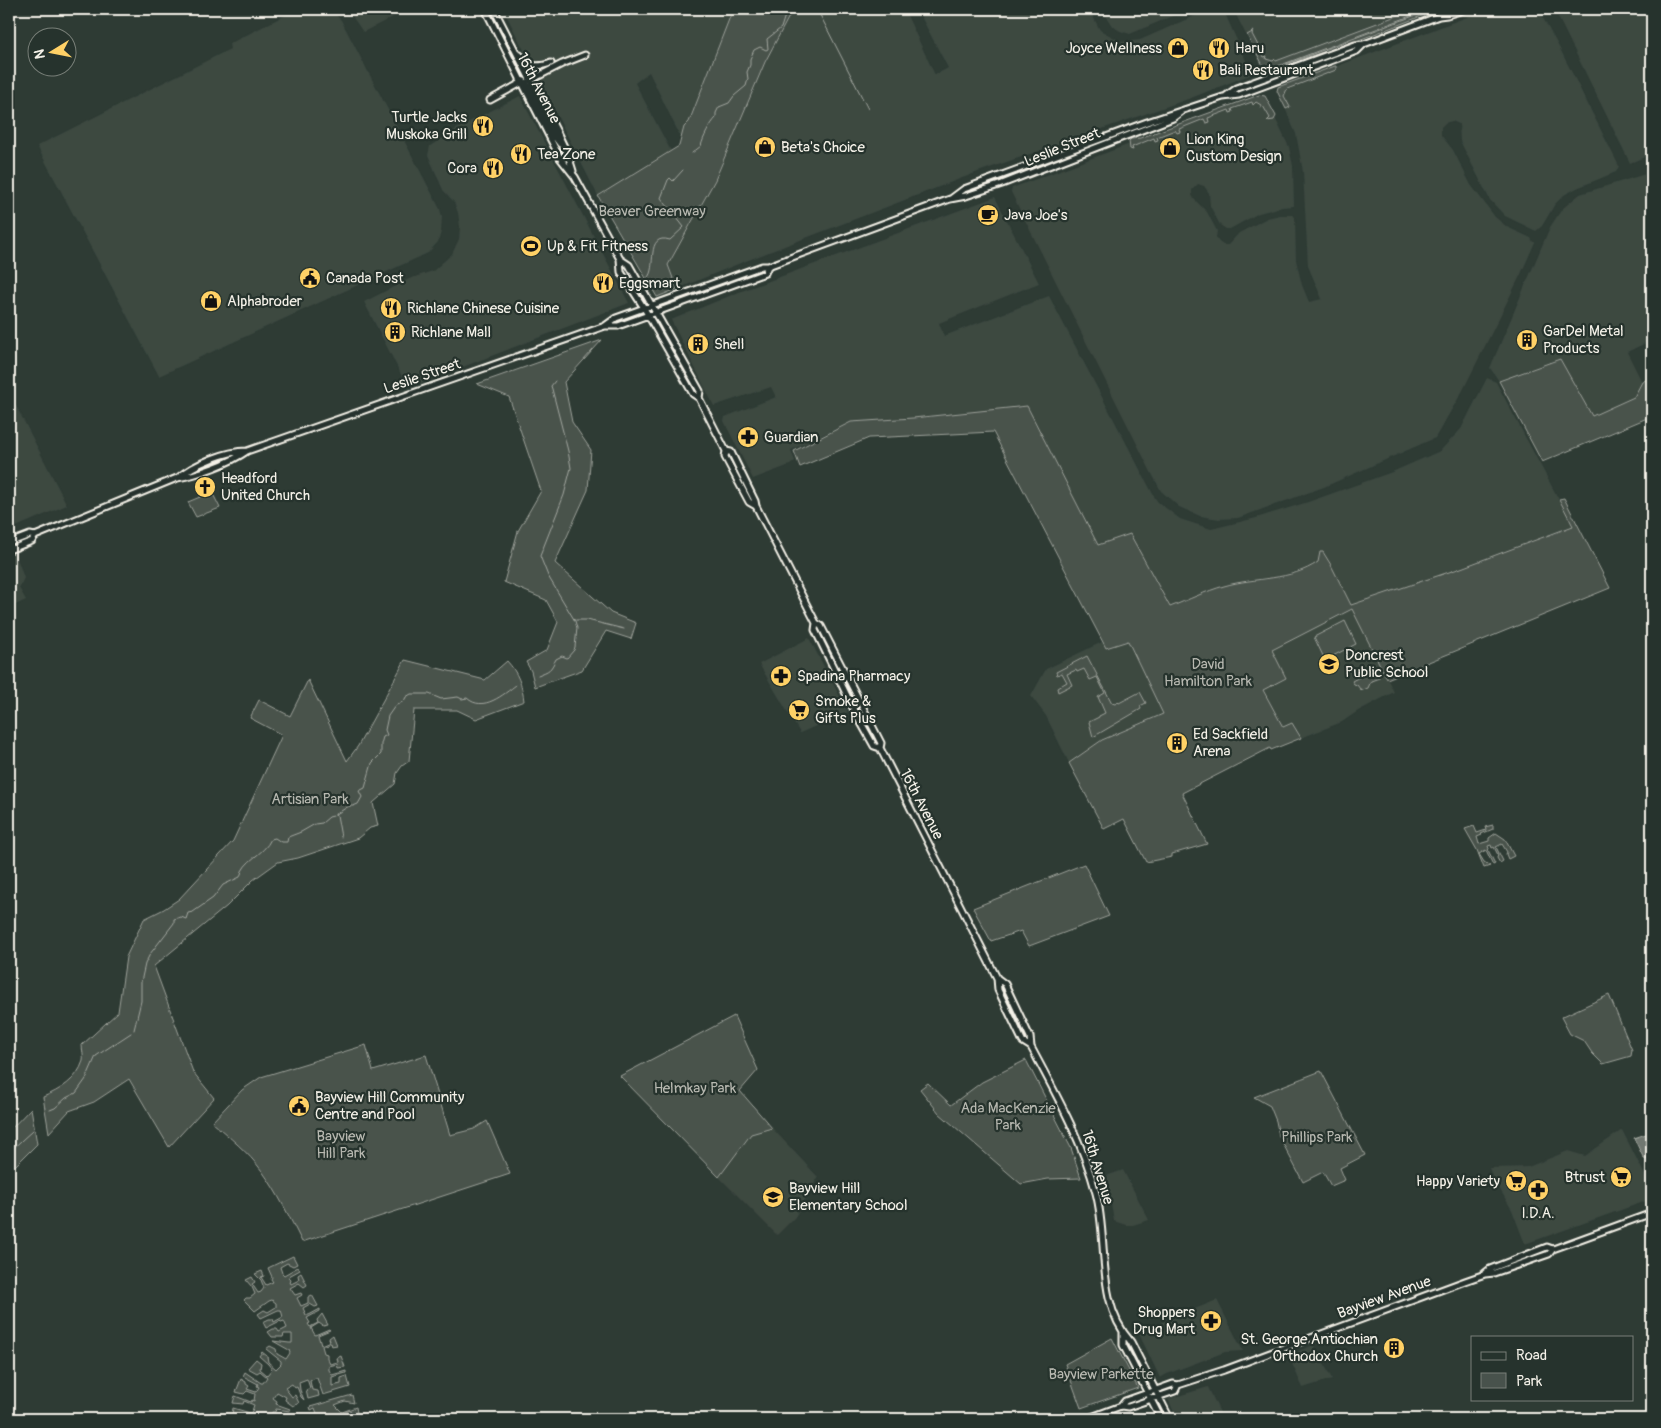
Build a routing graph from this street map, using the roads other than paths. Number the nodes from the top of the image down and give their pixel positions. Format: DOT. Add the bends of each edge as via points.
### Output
graph roads {
  1 [pos="485,9"];
  2 [pos="494,9"];
  3 [pos="1447,9"];
  4 [pos="1466,9"];
  5 [pos="1439,16"];
  6 [pos="512,44"];
  7 [pos="585,55"];
  8 [pos="552,63"];
  9 [pos="525,82"];
  10 [pos="490,100"];
  11 [pos="575,177"];
  12 [pos="620,259"];
  13 [pos="768,266"];
  14 [pos="652,305"];
  15 [pos="644,308"];
  16 [pos="656,312"];
  17 [pos="648,315"];
  18 [pos="605,326"];
  19 [pos="700,398"];
  20 [pos="35,536"];
  21 [pos="9,543"];
  22 [pos="9,550"];
  23 [pos="816,623"];
  24 [pos="880,748"];
  25 [pos="997,978"];
  26 [pos="1031,1046"];
  27 [pos="1652,1213"];
  28 [pos="1123,1332"];
  29 [pos="1178,1386"];
  30 [pos="1156,1390"];
  31 [pos="1148,1392"];
  32 [pos="1159,1396"];
  33 [pos="1152,1399"];
  34 [pos="1121,1406"];
  35 [pos="1086,1419"];
  36 [pos="1161,1419"];
  37 [pos="1170,1419"];
  1 -- 9 [label="main road, 16th Avenue"];
  2 -- 6 [label="main road, 16th Avenue"];
  3 -- 5 [label="main road, Leslie Street"];
  4 -- 5 [label="main road, Leslie Street"];
  5 -- 13 [label="main road, Leslie Street" via="1237,88 1173,118 1056,164 966,196 950,198"];
  6 -- 8 [label="main road" via="531,66"];
  6 -- 9 [label="main road, 16th Avenue"];
  7 -- 9 [label="main road"];
  9 -- 10 [label="main road"];
  9 -- 11 [label="main road, 16th Avenue" via="566,150"];
  9 -- 11 [label="main road, 16th Avenue" via="560,158"];
  11 -- 12 [label="main road, 16th Avenue"];
  12 -- 14 [label="main road, 16th Avenue" via="629,265"];
  12 -- 15 [label="main road, 16th Avenue" via="621,272"];
  13 -- 14 [label="main road, Leslie Street"];
  13 -- 16 [label="main road, Leslie Street" via="765,273"];
  14 -- 15 [label="main road, Leslie Street"];
  14 -- 16 [label="main road, 16th Avenue"];
  15 -- 17 [label="main road, 16th Avenue"];
  15 -- 18 [label="main road, Leslie Street" via="616,318"];
  16 -- 17 [label="main road, Leslie Street"];
  16 -- 19 [label="main road, 16th Avenue" via="700,391"];
  17 -- 18 [label="main road, Leslie Street" via="618,326"];
  17 -- 19 [label="main road, 16th Avenue" via="693,394"];
  18 -- 20 [label="main road, Leslie Street" via="247,451 236,451"];
  19 -- 23 [label="main road, 16th Avenue" via="726,451 725,456 749,502 756,506"];
  20 -- 21 [label="main road, Leslie Street"];
  20 -- 22 [label="main road, Leslie Street" via="32,541"];
  23 -- 24 [label="main road, 16th Avenue" via="821,626 867,714"];
  23 -- 24 [label="main road, 16th Avenue" via="815,630 856,712 874,746"];
  24 -- 25 [label="main road, 16th Avenue"];
  25 -- 26 [label="main road, 16th Avenue" via="1005,984 1030,1037"];
  25 -- 26 [label="main road, 16th Avenue" via="998,990 1020,1036"];
  26 -- 28 [label="main road, 16th Avenue" via="1085,1159 1096,1194 1111,1307"];
  27 -- 29 [label="main road, Bayview Avenue" via="1553,1249 1547,1247 1490,1269 1485,1274"];
  28 -- 30 [label="main road, 16th Avenue"];
  28 -- 31 [label="main road, 16th Avenue" via="1123,1345"];
  29 -- 30 [label="main road, Bayview Avenue" via="1173,1384"];
  29 -- 32 [label="main road, Bayview Avenue" via="1176,1391"];
  30 -- 31 [label="main road, Bayview Avenue"];
  30 -- 32 [label="main road, 16th Avenue"];
  31 -- 33 [label="main road, 16th Avenue"];
  31 -- 34 [label="main road, Bayview Avenue" via="1125,1400"];
  32 -- 33 [label="main road, Bayview Avenue"];
  32 -- 37 [label="main road, 16th Avenue"];
  33 -- 34 [label="main road, Bayview Avenue" via="1128,1407"];
  33 -- 36 [label="main road, 16th Avenue"];
  34 -- 35 [label="main road, Bayview Avenue"];
}
